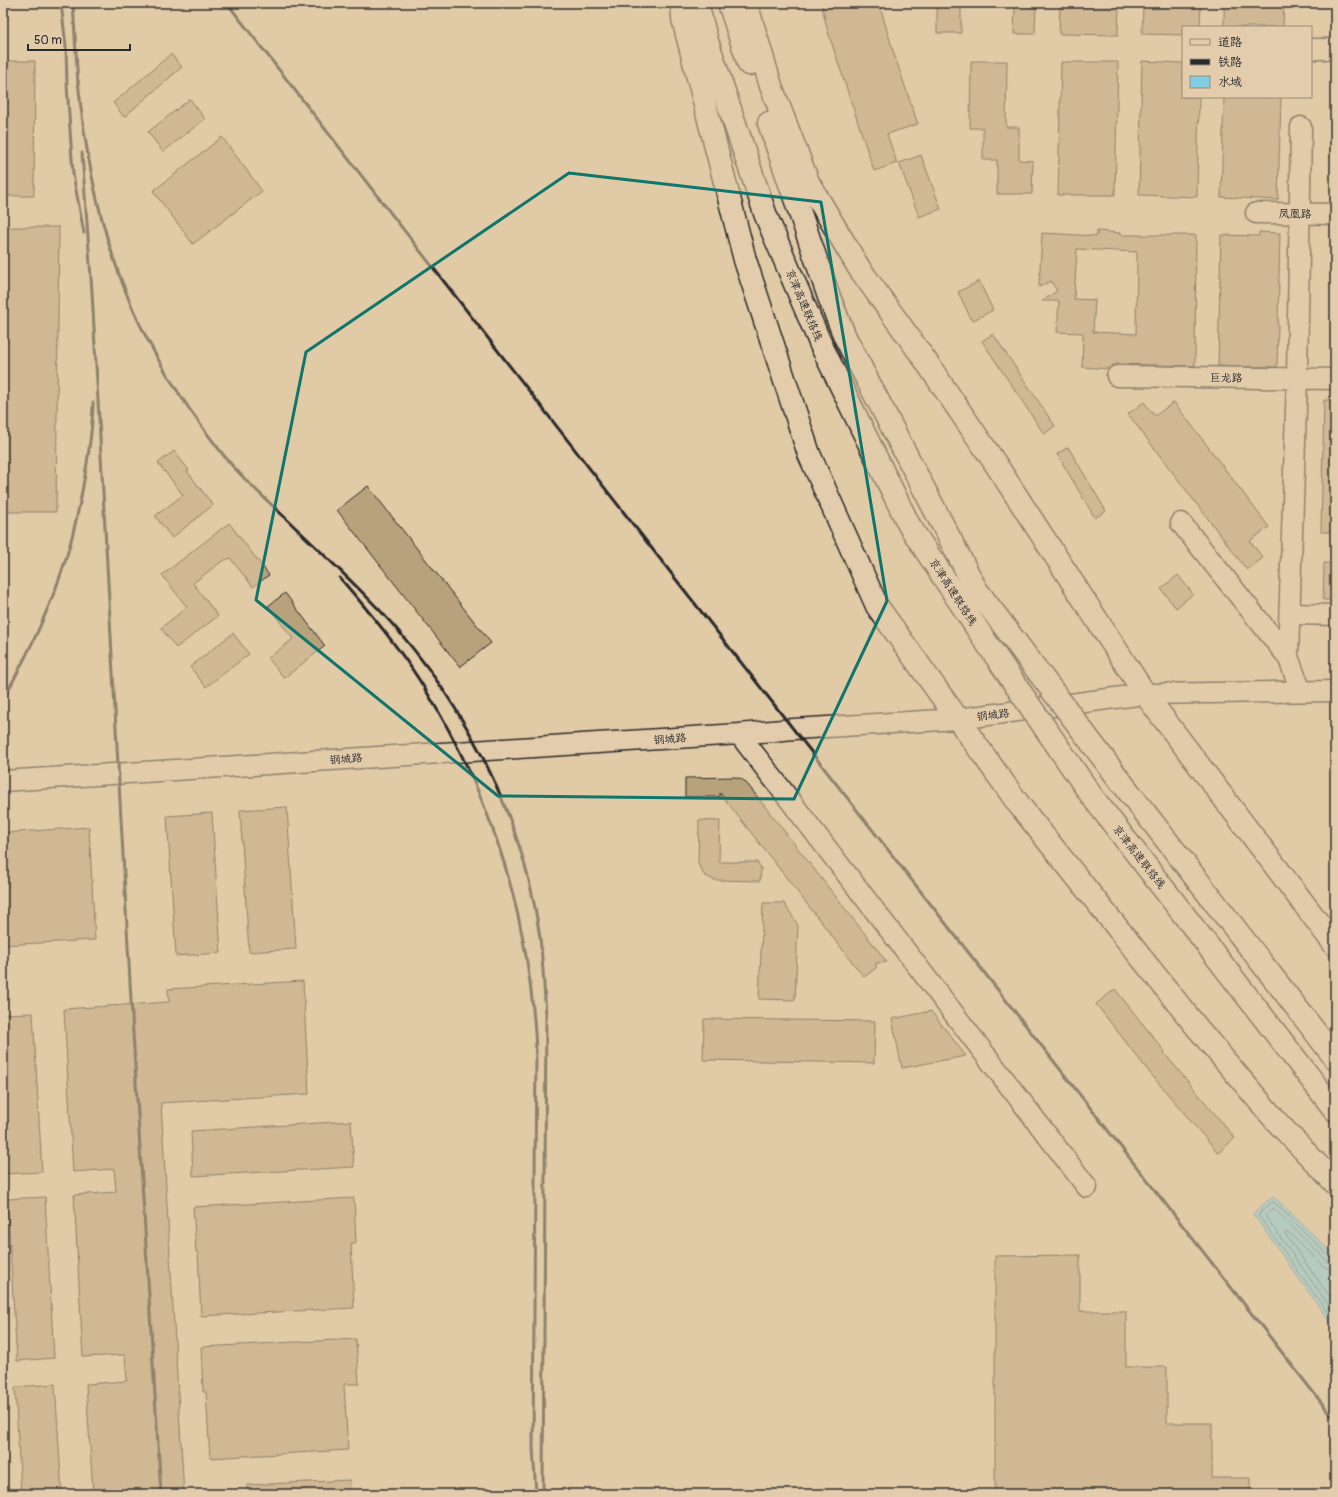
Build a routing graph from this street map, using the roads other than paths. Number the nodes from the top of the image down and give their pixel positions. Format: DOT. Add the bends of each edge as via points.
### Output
graph roads {
  1 [pos="682,3"];
  2 [pos="697,3"];
  3 [pos="729,3"];
  4 [pos="746,3"];
  5 [pos="1312,49"];
  6 [pos="1335,49"];
  7 [pos="1301,127"];
  8 [pos="1256,213"];
  9 [pos="1299,214"];
  10 [pos="1335,214"];
  11 [pos="1117,376"];
  12 [pos="1297,379"];
  13 [pos="1335,379"];
  14 [pos="1181,523"];
  15 [pos="1291,614"];
  16 [pos="1335,615"];
  17 [pos="1288,657"];
  18 [pos="1335,691"];
  19 [pos="1301,692"];
  20 [pos="1145,694"];
  21 [pos="958,719"];
  22 [pos="739,734"];
  23 [pos="3,781"];
  24 [pos="1335,945"];
  25 [pos="1335,1058"];
  26 [pos="1335,1110"];
  27 [pos="1335,1183"];
  28 [pos="1087,1187"];
  1 -- 21 [label="highway" via="683,19 745,260 809,454 877,606"];
  2 -- 26 [label="highway, 京津高速联络线, bridge" via="706,38 766,216 821,345 910,526 1091,795"];
  3 -- 25 [label="highway, 京津高速联络线, bridge" via="845,337 976,589 1115,774"];
  4 -- 20 [label="highway" via="771,86 808,182 859,268 986,450"];
  5 -- 6 [label="street"];
  7 -- 9 [label="street"];
  8 -- 9 [label="street, 凤凰路"];
  9 -- 10 [label="street, 凤凰路"];
  9 -- 12 [label="street"];
  11 -- 12 [label="street, 巨龙路"];
  12 -- 13 [label="street, 巨龙路"];
  12 -- 15 [label="street"];
  14 -- 17 [label="street"];
  15 -- 16 [label="street"];
  15 -- 17 [label="street"];
  17 -- 19 [label="street"];
  18 -- 19 [label="street, 钢城路"];
  19 -- 20 [label="street, 钢城路"];
  20 -- 21 [label="street, 钢城路"];
  20 -- 24 [label="highway"];
  21 -- 22 [label="street, 钢城路"];
  21 -- 27 [label="highway" via="1020,806 1195,1025 1276,1122"];
  22 -- 23 [label="street, 钢城路"];
  22 -- 28 [label="street"];
}
